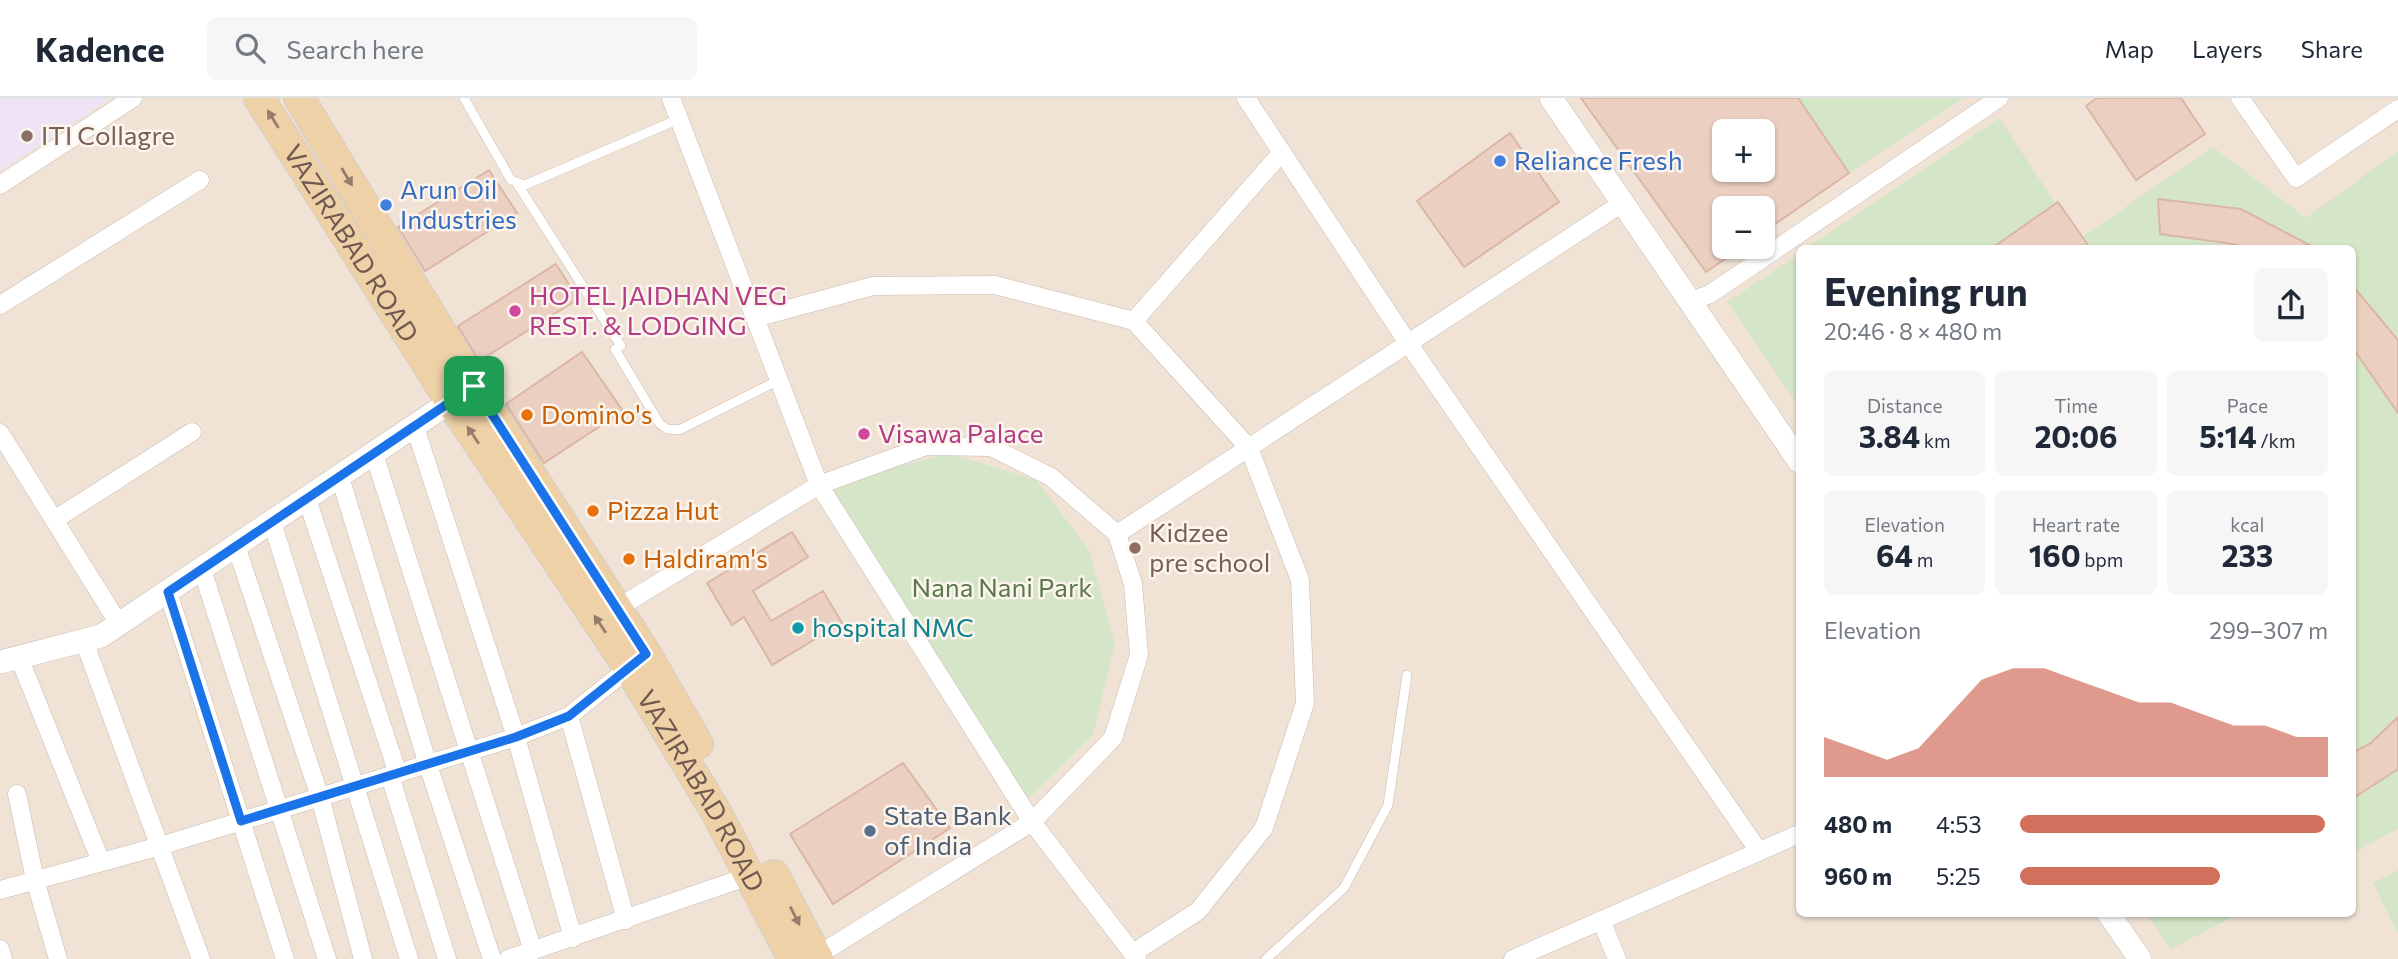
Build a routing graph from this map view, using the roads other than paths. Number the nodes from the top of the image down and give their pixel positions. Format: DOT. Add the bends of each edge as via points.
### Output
graph roads {
  1 [pos="259,98"];
  2 [pos="299,98"];
  3 [pos="464,98"];
  4 [pos="671,98"];
  5 [pos="1246,98"];
  6 [pos="1551,98"];
  7 [pos="1999,98"];
  8 [pos="2240,98"];
  9 [pos="123,101"];
  10 [pos="2398,109"];
  11 [pos="679,119"];
  12 [pos="1282,152"];
  13 [pos="200,180"];
  14 [pos="0,185"];
  15 [pos="518,185"];
  16 [pos="1621,204"];
  17 [pos="1689,302"];
  18 [pos="0,305"];
  19 [pos="755,318"];
  20 [pos="1134,321"];
  21 [pos="1408,343"];
  22 [pos="779,380"];
  23 [pos="463,394"];
  24 [pos="415,426"];
  25 [pos="192,432"];
  26 [pos="0,433"];
  27 [pos="1249,448"];
  28 [pos="374,454"];
  29 [pos="1796,457"];
  30 [pos="340,477"];
  31 [pos="819,485"];
  32 [pos="307,499"];
  33 [pos="54,520"];
  34 [pos="272,522"];
  35 [pos="1117,534"];
  36 [pos="236,546"];
  37 [pos="202,569"];
  38 [pos="168,592"];
  39 [pos="616,609"];
  40 [pos="119,624"];
  41 [pos="84,641"];
  42 [pos="9,660"];
  43 [pos="638,661"];
  44 [pos="1407,675"];
  45 [pos="569,716"];
  46 [pos="516,737"];
  47 [pos="471,750"];
  48 [pos="428,765"];
  49 [pos="394,775"];
  50 [pos="356,785"];
  51 [pos="16,794"];
  52 [pos="320,797"];
  53 [pos="280,810"];
  54 [pos="241,821"];
  55 [pos="1032,822"];
  56 [pos="1796,835"];
  57 [pos="160,846"];
  58 [pos="1758,850"];
  59 [pos="101,862"];
  60 [pos="752,875"];
  61 [pos="36,880"];
  62 [pos="0,890"];
  63 [pos="2111,917"];
  64 [pos="626,920"];
  65 [pos="1601,920"];
  66 [pos="573,938"];
  67 [pos="0,948"];
  68 [pos="533,951"];
  69 [pos="1135,956"];
  70 [pos="810,958"];
  71 [pos="3,959"];
  72 [pos="58,959"];
  73 [pos="201,959"];
  74 [pos="285,959"];
  75 [pos="327,959"];
  76 [pos="363,959"];
  77 [pos="409,959"];
  78 [pos="447,959"];
  79 [pos="492,959"];
  80 [pos="508,959"];
  81 [pos="1266,959"];
  82 [pos="1513,959"];
  83 [pos="1616,959"];
  84 [pos="2140,959"];
  23 -- 1 [label="main road, VAZIRABAD ROAD, one-way"];
  2 -- 23 [label="main road, VAZIRABAD ROAD, one-way"];
  3 -- 15 [label="lane"];
  4 -- 11 [label="street"];
  5 -- 12 [label="street"];
  6 -- 16 [label="street"];
  7 -- 17 [label="street" via="1710,294"];
  8 -- 10 [label="street" via="2296,178"];
  9 -- 14 [label="street"];
  11 -- 15 [label="lane"];
  11 -- 19 [label="street"];
  12 -- 20 [label="street"];
  12 -- 21 [label="street"];
  13 -- 18 [label="street"];
  15 -- 22 [label="lane" via="659,423 667,429 679,430"];
  16 -- 17 [label="street"];
  16 -- 21 [label="street"];
  17 -- 29 [label="street"];
  19 -- 20 [label="street" via="873,286 995,285"];
  19 -- 22 [label="street"];
  20 -- 27 [label="street"];
  21 -- 27 [label="street"];
  21 -- 58 [label="street"];
  22 -- 31 [label="street"];
  23 -- 24 [label="street"];
  23 -- 39 [label="main road, VAZIRABAD ROAD"];
  43 -- 23 [label="main road, VAZIRABAD ROAD, one-way"];
  24 -- 28 [label="street"];
  24 -- 46 [label="street"];
  25 -- 33 [label="street"];
  26 -- 33 [label="street"];
  27 -- 35 [label="street"];
  27 -- 69 [label="street" via="1300,580 1305,703 1264,828 1198,911"];
  28 -- 30 [label="street"];
  28 -- 47 [label="street"];
  30 -- 32 [label="street"];
  30 -- 48 [label="street"];
  31 -- 35 [label="street" via="926,446 991,447 1051,477"];
  31 -- 39 [label="street"];
  31 -- 55 [label="street"];
  32 -- 34 [label="street"];
  32 -- 49 [label="street"];
  33 -- 40 [label="street"];
  34 -- 36 [label="street"];
  34 -- 50 [label="street"];
  35 -- 55 [label="street" via="1133,584 1139,655 1113,738"];
  36 -- 37 [label="street"];
  36 -- 52 [label="street"];
  37 -- 38 [label="street"];
  37 -- 53 [label="street"];
  38 -- 40 [label="street"];
  38 -- 54 [label="street"];
  39 -- 43 [label="main road, VAZIRABAD ROAD"];
  40 -- 41 [label="street"];
  41 -- 42 [label="street"];
  41 -- 57 [label="street"];
  42 -- 59 [label="street"];
  43 -- 45 [label="street"];
  43 -- 60 [label="main road, VAZIRABAD ROAD"];
  43 -- 70 [label="main road, VAZIRABAD ROAD, one-way" via="772,870"];
  44 -- 81 [label="lane" via="1388,805 1344,888"];
  45 -- 46 [label="street"];
  45 -- 64 [label="street"];
  46 -- 47 [label="street"];
  46 -- 66 [label="street"];
  47 -- 48 [label="street"];
  47 -- 68 [label="street"];
  48 -- 49 [label="street"];
  48 -- 79 [label="street"];
  49 -- 50 [label="street"];
  49 -- 78 [label="street"];
  50 -- 52 [label="street"];
  50 -- 77 [label="street"];
  51 -- 61 [label="street"];
  52 -- 53 [label="street"];
  52 -- 76 [label="street"];
  53 -- 54 [label="street"];
  53 -- 75 [label="street"];
  54 -- 57 [label="street"];
  54 -- 74 [label="street"];
  55 -- 69 [label="street"];
  55 -- 70 [label="street"];
  56 -- 58 [label="street"];
  57 -- 59 [label="street"];
  57 -- 73 [label="street"];
  58 -- 65 [label="street"];
  59 -- 61 [label="street"];
  60 -- 64 [label="street"];
  60 -- 70 [label="main road, VAZIRABAD ROAD"];
  61 -- 62 [label="street"];
  61 -- 72 [label="street"];
  63 -- 84 [label="street"];
  64 -- 66 [label="street"];
  65 -- 82 [label="street"];
  65 -- 83 [label="street"];
  66 -- 68 [label="street"];
  67 -- 71 [label="street"];
  68 -- 80 [label="street"];
}
